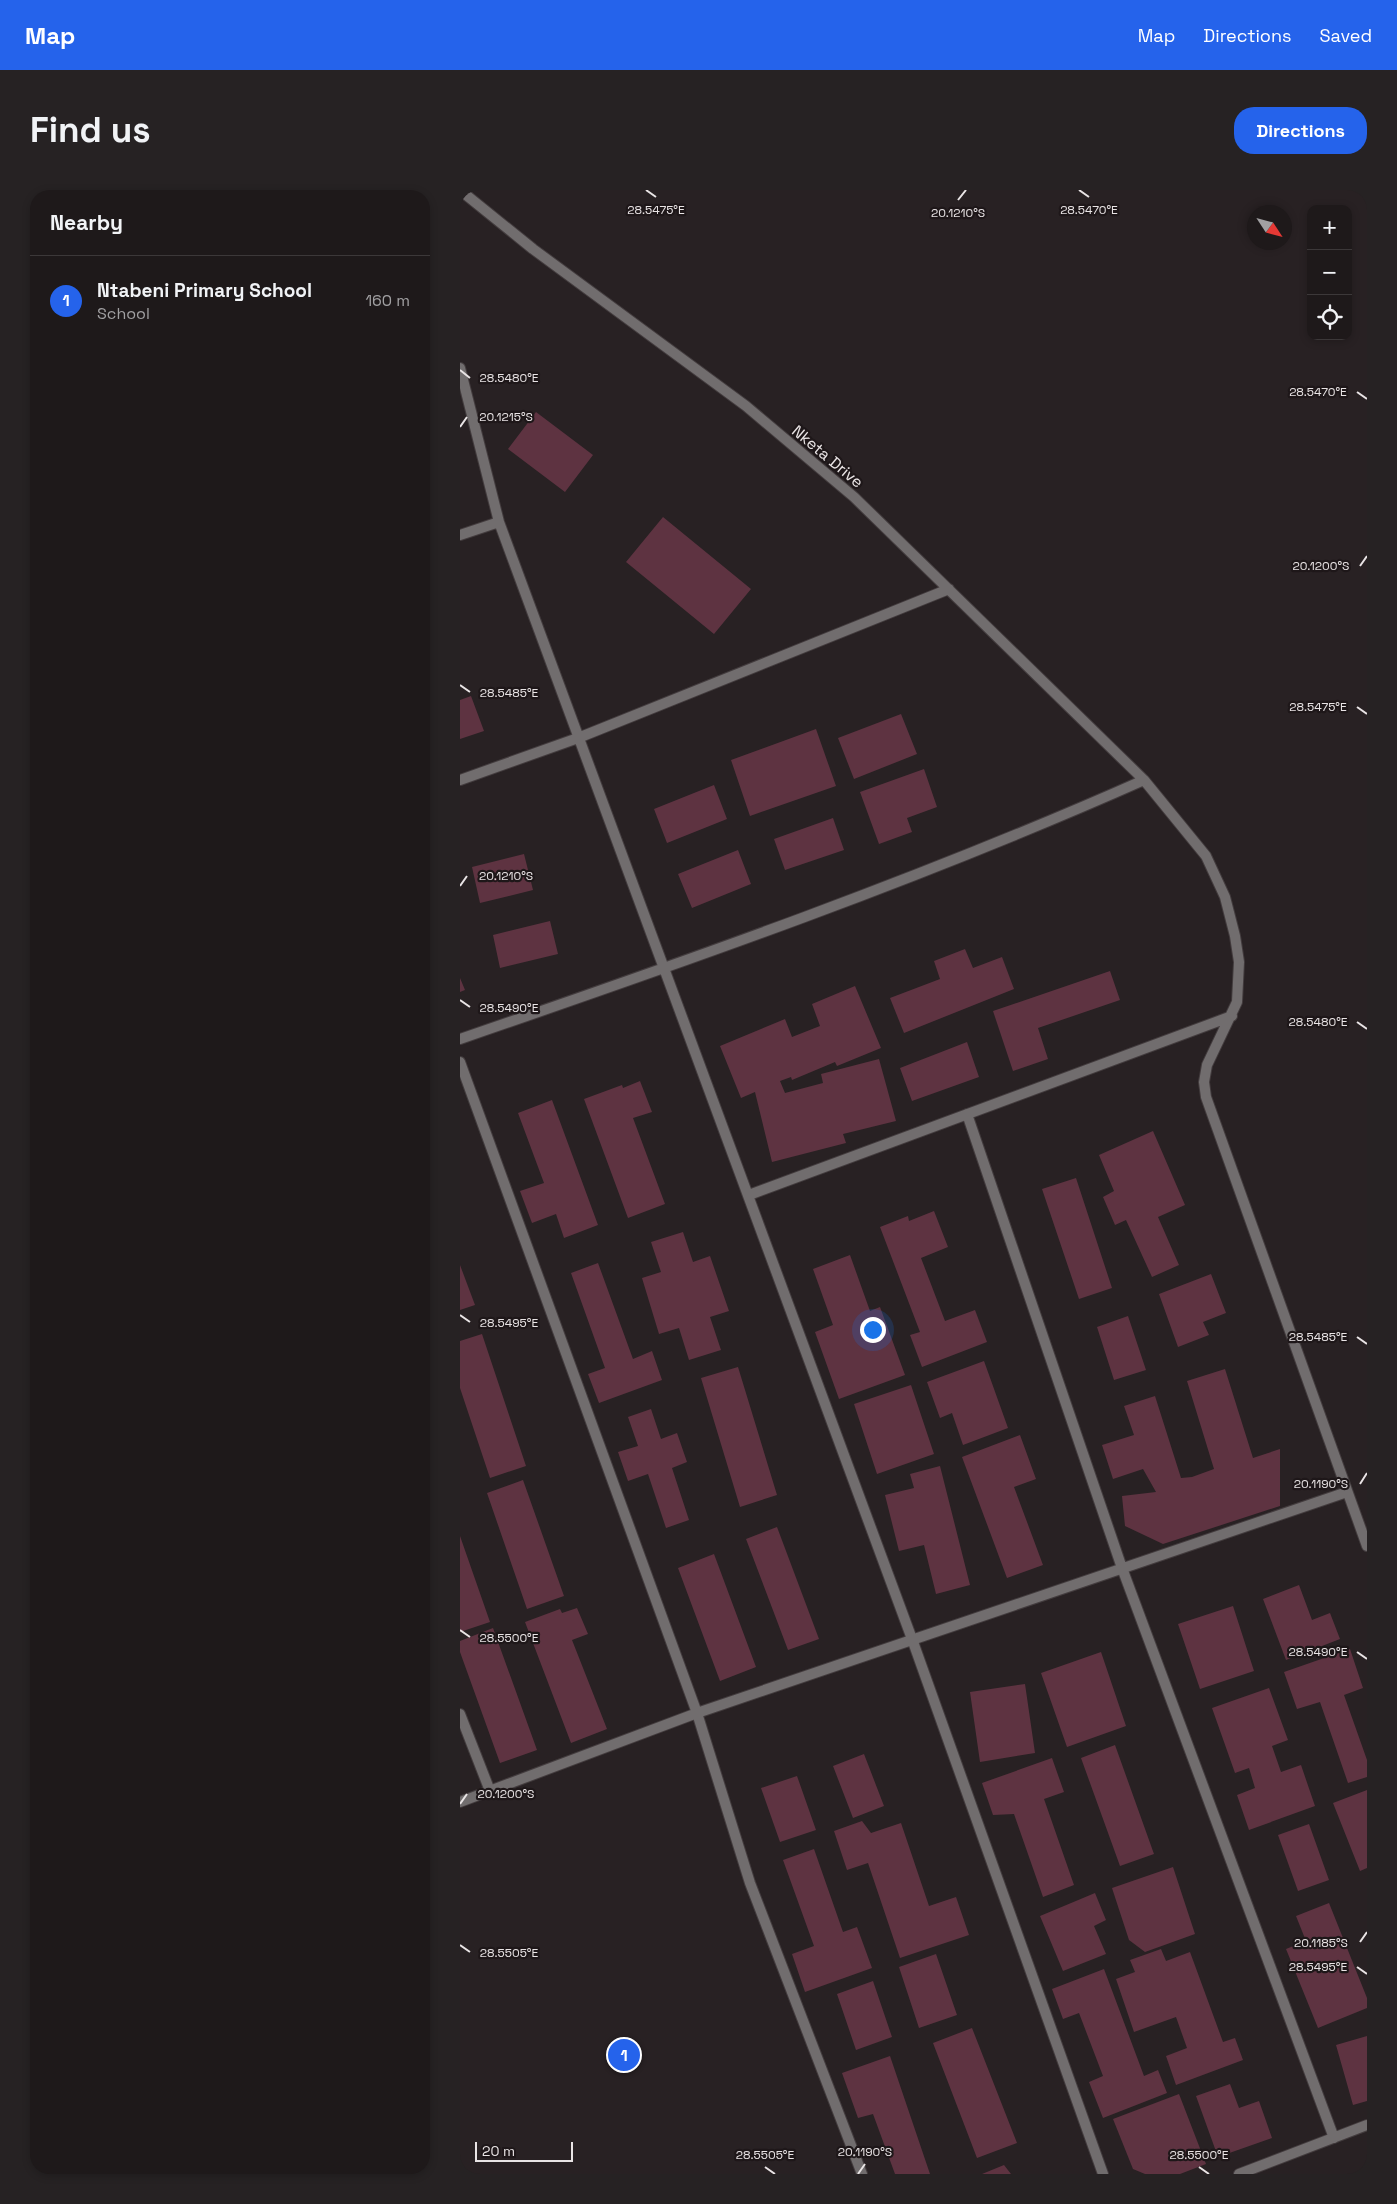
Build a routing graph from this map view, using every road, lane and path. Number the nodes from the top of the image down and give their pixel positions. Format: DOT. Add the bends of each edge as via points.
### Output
graph roads {
  1 [pos="460,190"];
  2 [pos="460,368"];
  3 [pos="499,522"];
  4 [pos="460,535"];
  5 [pos="949,589"];
  6 [pos="578,738"];
  7 [pos="460,780"];
  8 [pos="1144,780"];
  9 [pos="665,969"];
  10 [pos="1232,1016"];
  11 [pos="460,1040"];
  12 [pos="460,1062"];
  13 [pos="967,1114"];
  14 [pos="749,1195"];
  15 [pos="1347,1492"];
  16 [pos="1367,1546"];
  17 [pos="1122,1568"];
  18 [pos="912,1639"];
  19 [pos="460,1714"];
  20 [pos="697,1714"];
  21 [pos="490,1791"];
  22 [pos="460,1802"];
  23 [pos="1367,2125"];
  24 [pos="1334,2138"];
  25 [pos="862,2174"];
  26 [pos="1103,2174"];
  27 [pos="1240,2174"];
  1 -- 5 [label="street, Nketa Drive" via="533,249 746,406 854,497"];
  2 -- 3 [label="street"];
  3 -- 4 [label="street"];
  3 -- 6 [label="street"];
  5 -- 6 [label="street"];
  5 -- 8 [label="street, Nketa Drive"];
  6 -- 7 [label="street"];
  6 -- 9 [label="street"];
  8 -- 9 [label="street" via="1038,827"];
  8 -- 10 [label="street, Nketa Drive" via="1206,856 1225,897 1239,962 1237,1002"];
  9 -- 11 [label="street"];
  9 -- 14 [label="street"];
  10 -- 13 [label="street"];
  10 -- 15 [label="street, Nketa Drive" via="1207,1066 1206,1097"];
  12 -- 20 [label="street"];
  13 -- 14 [label="street"];
  13 -- 17 [label="street"];
  14 -- 18 [label="street"];
  15 -- 16 [label="street, Nketa Drive"];
  15 -- 17 [label="street"];
  17 -- 18 [label="street"];
  17 -- 24 [label="street"];
  18 -- 20 [label="street"];
  18 -- 26 [label="street"];
  19 -- 21 [label="street"];
  20 -- 21 [label="street"];
  20 -- 25 [label="street" via="750,1883"];
  21 -- 22 [label="street"];
  23 -- 24 [label="street"];
  24 -- 27 [label="street"];
}
